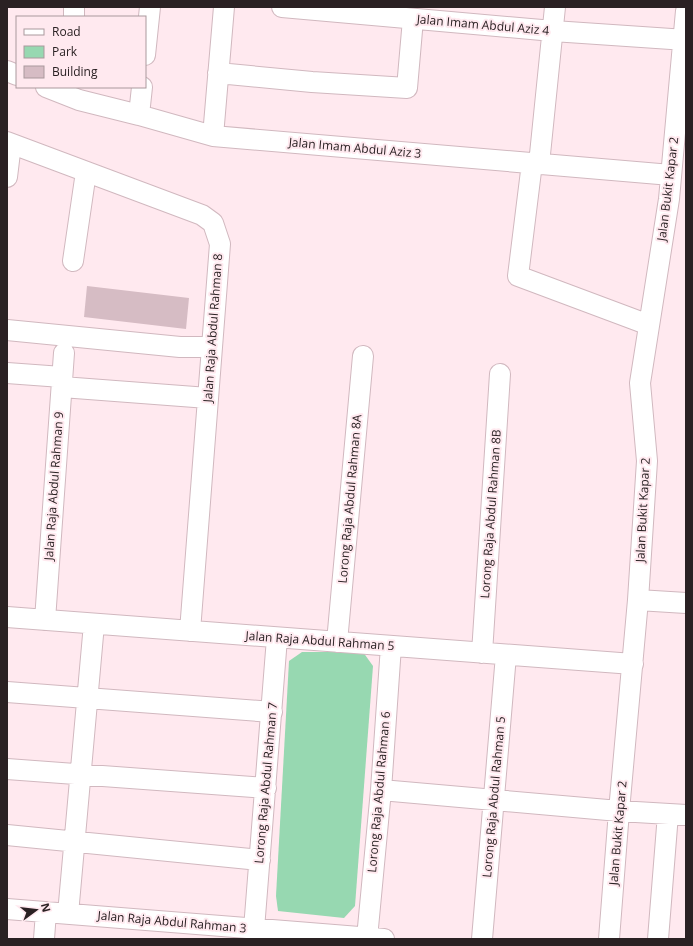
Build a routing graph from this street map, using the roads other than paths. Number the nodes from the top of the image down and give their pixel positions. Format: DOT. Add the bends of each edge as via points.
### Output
graph roads {
  1 [pos="150,7"];
  2 [pos="224,7"];
  3 [pos="282,7"];
  4 [pos="555,7"];
  5 [pos="686,11"];
  6 [pos="423,15"];
  7 [pos="553,32"];
  8 [pos="685,40"];
  9 [pos="146,45"];
  10 [pos="218,73"];
  11 [pos="51,88"];
  12 [pos="142,88"];
  13 [pos="65,91"];
  14 [pos="139,115"];
  15 [pos="213,136"];
  16 [pos="9,143"];
  17 [pos="535,164"];
  18 [pos="86,172"];
  19 [pos="671,175"];
  20 [pos="7,177"];
  21 [pos="73,261"];
  22 [pos="649,325"];
  23 [pos="7,330"];
  24 [pos="212,347"];
  25 [pos="64,353"];
  26 [pos="363,356"];
  27 [pos="7,373"];
  28 [pos="500,374"];
  29 [pos="62,382"];
  30 [pos="208,398"];
  31 [pos="638,600"];
  32 [pos="686,603"];
  33 [pos="7,617"];
  34 [pos="45,620"];
  35 [pos="94,624"];
  36 [pos="190,631"];
  37 [pos="277,638"];
  38 [pos="337,642"];
  39 [pos="391,646"];
  40 [pos="482,653"];
  41 [pos="506,655"];
  42 [pos="633,664"];
  43 [pos="7,692"];
  44 [pos="88,699"];
  45 [pos="272,712"];
  46 [pos="7,769"];
  47 [pos="81,775"];
  48 [pos="266,788"];
  49 [pos="380,790"];
  50 [pos="494,800"];
  51 [pos="619,811"];
  52 [pos="677,815"];
  53 [pos="7,835"];
  54 [pos="75,841"];
  55 [pos="260,860"];
  56 [pos="7,909"];
  57 [pos="46,912"];
  58 [pos="68,914"];
  59 [pos="254,929"];
  60 [pos="208,932"];
  61 [pos="345,937"];
  62 [pos="375,938"];
  63 [pos="44,939"];
  64 [pos="482,939"];
  65 [pos="609,939"];
  66 [pos="658,939"];
  1 -- 9 [label="street"];
  2 -- 10 [label="street"];
  3 -- 6 [label="street, Jalan Imam Abdul Aziz 4"];
  4 -- 7 [label="street"];
  5 -- 8 [label="street, Jalan Bukit Kapar 2"];
  6 -- 7 [label="street, Jalan Imam Abdul Aziz 4"];
  6 -- 10 [label="street" via="407,88"];
  7 -- 8 [label="street, Jalan Imam Abdul Aziz 4"];
  7 -- 17 [label="street"];
  8 -- 19 [label="street, Jalan Bukit Kapar 2"];
  10 -- 15 [label="street"];
  11 -- 13 [label="street, Jalan Imam Abdul Aziz 3"];
  12 -- 14 [label="street"];
  13 -- 14 [label="street, Jalan Imam Abdul Aziz 3" via="79,100"];
  14 -- 15 [label="street, Jalan Imam Abdul Aziz 3"];
  15 -- 17 [label="street, Jalan Imam Abdul Aziz 3"];
  16 -- 18 [label="street, Jalan Raja Abdul Rahman 8"];
  16 -- 20 [label="street"];
  17 -- 19 [label="street, Jalan Imam Abdul Aziz 3"];
  17 -- 22 [label="street" via="518,276"];
  18 -- 21 [label="street"];
  18 -- 24 [label="street, Jalan Raja Abdul Rahman 8" via="202,215 213,223 220,244"];
  19 -- 22 [label="street, Jalan Bukit Kapar 2"];
  22 -- 31 [label="street, Jalan Bukit Kapar 2" via="640,383 647,461"];
  23 -- 24 [label="street" via="180,347"];
  24 -- 30 [label="street, Jalan Raja Abdul Rahman 8"];
  25 -- 29 [label="street, Jalan Raja Abdul Rahman 9"];
  26 -- 38 [label="street, Lorong Raja Abdul Rahman 8A"];
  27 -- 29 [label="street"];
  28 -- 40 [label="street, Lorong Raja Abdul Rahman 8B"];
  29 -- 30 [label="street"];
  29 -- 34 [label="street, Jalan Raja Abdul Rahman 9"];
  30 -- 36 [label="street, Jalan Raja Abdul Rahman 8"];
  31 -- 32 [label="street"];
  31 -- 42 [label="street, Jalan Bukit Kapar 2"];
  33 -- 34 [label="street, Jalan Raja Abdul Rahman 5"];
  34 -- 35 [label="street, Jalan Raja Abdul Rahman 5"];
  35 -- 36 [label="street, Jalan Raja Abdul Rahman 5"];
  35 -- 44 [label="street"];
  36 -- 37 [label="street, Jalan Raja Abdul Rahman 5"];
  37 -- 38 [label="street, Jalan Raja Abdul Rahman 5"];
  37 -- 45 [label="street, Lorong Raja Abdul Rahman 7"];
  38 -- 39 [label="street, Jalan Raja Abdul Rahman 5"];
  39 -- 40 [label="street, Jalan Raja Abdul Rahman 5"];
  39 -- 49 [label="street, Lorong Raja Abdul Rahman 6"];
  40 -- 41 [label="street, Jalan Raja Abdul Rahman 5"];
  41 -- 42 [label="street, Jalan Raja Abdul Rahman 5"];
  41 -- 50 [label="street, Lorong Raja Abdul Rahman 5"];
  42 -- 51 [label="street, Jalan Bukit Kapar 2"];
  43 -- 44 [label="street"];
  44 -- 45 [label="street"];
  44 -- 47 [label="street"];
  45 -- 48 [label="street, Lorong Raja Abdul Rahman 7"];
  46 -- 47 [label="street"];
  47 -- 48 [label="street"];
  47 -- 54 [label="street"];
  48 -- 55 [label="street, Lorong Raja Abdul Rahman 7"];
  49 -- 50 [label="street"];
  49 -- 62 [label="street, Lorong Raja Abdul Rahman 6"];
  50 -- 51 [label="street"];
  50 -- 64 [label="street, Lorong Raja Abdul Rahman 5"];
  51 -- 52 [label="street"];
  51 -- 65 [label="street, Jalan Bukit Kapar 2"];
  52 -- 66 [label="street"];
  53 -- 54 [label="street"];
  54 -- 55 [label="street"];
  54 -- 58 [label="street"];
  55 -- 59 [label="street, Lorong Raja Abdul Rahman 7"];
  56 -- 57 [label="street, Jalan Raja Abdul Rahman 3"];
  57 -- 58 [label="street, Jalan Raja Abdul Rahman 3"];
  57 -- 63 [label="street"];
  58 -- 60 [label="street, Jalan Raja Abdul Rahman 3"];
  59 -- 60 [label="street, Jalan Raja Abdul Rahman 3"];
  59 -- 61 [label="street, Jalan Raja Abdul Rahman 3"];
  61 -- 62 [label="street, Jalan Raja Abdul Rahman 3"];
}
